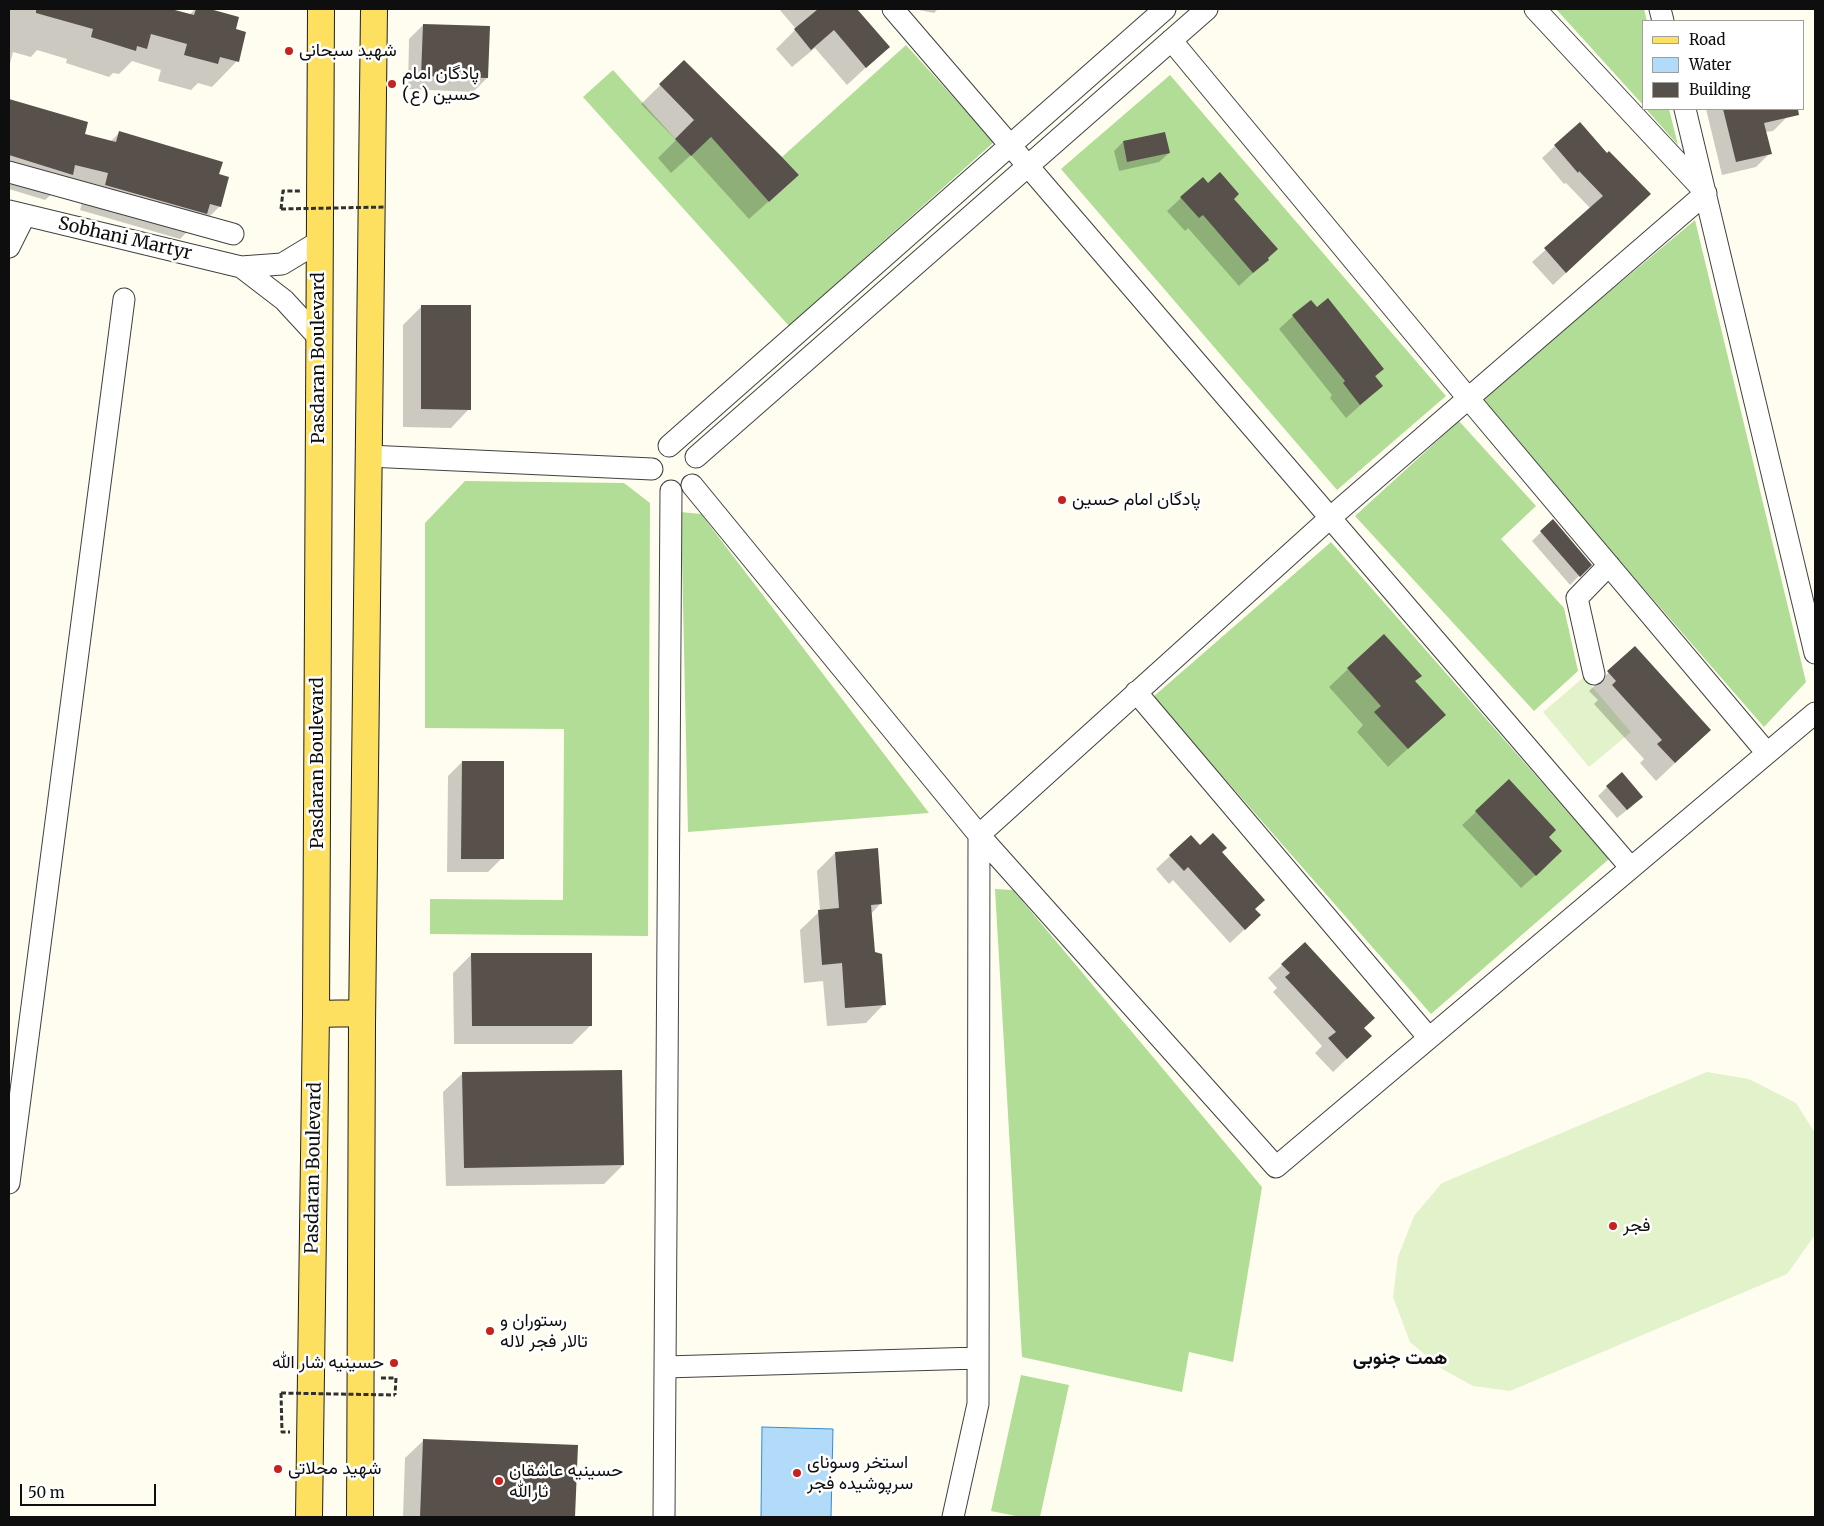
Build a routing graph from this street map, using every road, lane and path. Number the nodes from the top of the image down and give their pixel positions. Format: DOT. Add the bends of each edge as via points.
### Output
graph roads {
  1 [pos="321,9"];
  2 [pos="374,9"];
  3 [pos="893,9"];
  4 [pos="1165,9"];
  5 [pos="1207,9"];
  6 [pos="1535,9"];
  7 [pos="1171,40"];
  8 [pos="1685,110"];
  9 [pos="1010,145"];
  10 [pos="1028,166"];
  11 [pos="9,172"];
  12 [pos="283,191"];
  13 [pos="1706,194"];
  14 [pos="386,207"];
  15 [pos="17,213"];
  16 [pos="233,234"];
  17 [pos="320,241"];
  18 [pos="9,247"];
  19 [pos="241,267"];
  20 [pos="124,299"];
  21 [pos="319,338"];
  22 [pos="1468,398"];
  23 [pos="669,446"];
  24 [pos="368,456"];
  25 [pos="696,457"];
  26 [pos="652,469"];
  27 [pos="692,485"];
  28 [pos="670,491"];
  29 [pos="1331,517"];
  30 [pos="1609,565"];
  31 [pos="1815,654"];
  32 [pos="1594,674"];
  33 [pos="1136,692"];
  34 [pos="1815,713"];
  35 [pos="1767,753"];
  36 [pos="979,835"];
  37 [pos="1631,868"];
  38 [pos="362,1013"];
  39 [pos="316,1014"];
  40 [pos="1429,1038"];
  41 [pos="9,1183"];
  42 [pos="978,1358"];
  43 [pos="665,1367"];
  44 [pos="396,1378"];
  45 [pos="282,1432"];
  46 [pos="309,1517"];
  47 [pos="360,1517"];
  48 [pos="664,1517"];
  49 [pos="953,1517"];
  1 -- 17 [label="main road, Pasdaran Boulevard"];
  2 -- 24 [label="main road"];
  3 -- 9 [label="street"];
  4 -- 9 [label="street"];
  5 -- 7 [label="street"];
  6 -- 13 [label="street"];
  7 -- 10 [label="street"];
  7 -- 22 [label="street"];
  8 -- 13 [label="street"];
  9 -- 10 [label="street"];
  9 -- 23 [label="street"];
  10 -- 25 [label="street"];
  10 -- 29 [label="street"];
  11 -- 16 [label="street"];
  12 -- 14 [label="path, bridge" via="281,210"];
  13 -- 22 [label="street"];
  13 -- 31 [label="street"];
  15 -- 18 [label="street"];
  15 -- 19 [label="street, Sobhani Martyr"];
  17 -- 19 [label="street" via="282,264"];
  17 -- 21 [label="main road, Pasdaran Boulevard"];
  19 -- 21 [label="street" via="284,300"];
  20 -- 41 [label="street"];
  21 -- 39 [label="main road, Pasdaran Boulevard"];
  22 -- 29 [label="street"];
  22 -- 30 [label="street"];
  23 -- 25 [label="street" via="684,447"];
  23 -- 26 [label="street" via="657,455"];
  24 -- 26 [label="street"];
  24 -- 38 [label="main road"];
  25 -- 27 [label="street" via="699,472"];
  26 -- 28 [label="street" via="658,483"];
  27 -- 28 [label="street"];
  27 -- 36 [label="street"];
  28 -- 43 [label="street"];
  29 -- 33 [label="street"];
  29 -- 37 [label="street"];
  30 -- 32 [label="street" via="1576,598"];
  30 -- 35 [label="street"];
  33 -- 36 [label="street"];
  33 -- 40 [label="street"];
  34 -- 35 [label="street"];
  35 -- 37 [label="street"];
  36 -- 40 [label="street" via="1276,1167"];
  36 -- 42 [label="street"];
  37 -- 40 [label="street"];
  38 -- 39 [label="main road"];
  38 -- 47 [label="main road"];
  39 -- 46 [label="main road, Pasdaran Boulevard"];
  42 -- 43 [label="street"];
  42 -- 49 [label="street" via="978,1404"];
  43 -- 48 [label="street"];
  44 -- 45 [label="path, bridge" via="395,1395 282,1393"];
}
